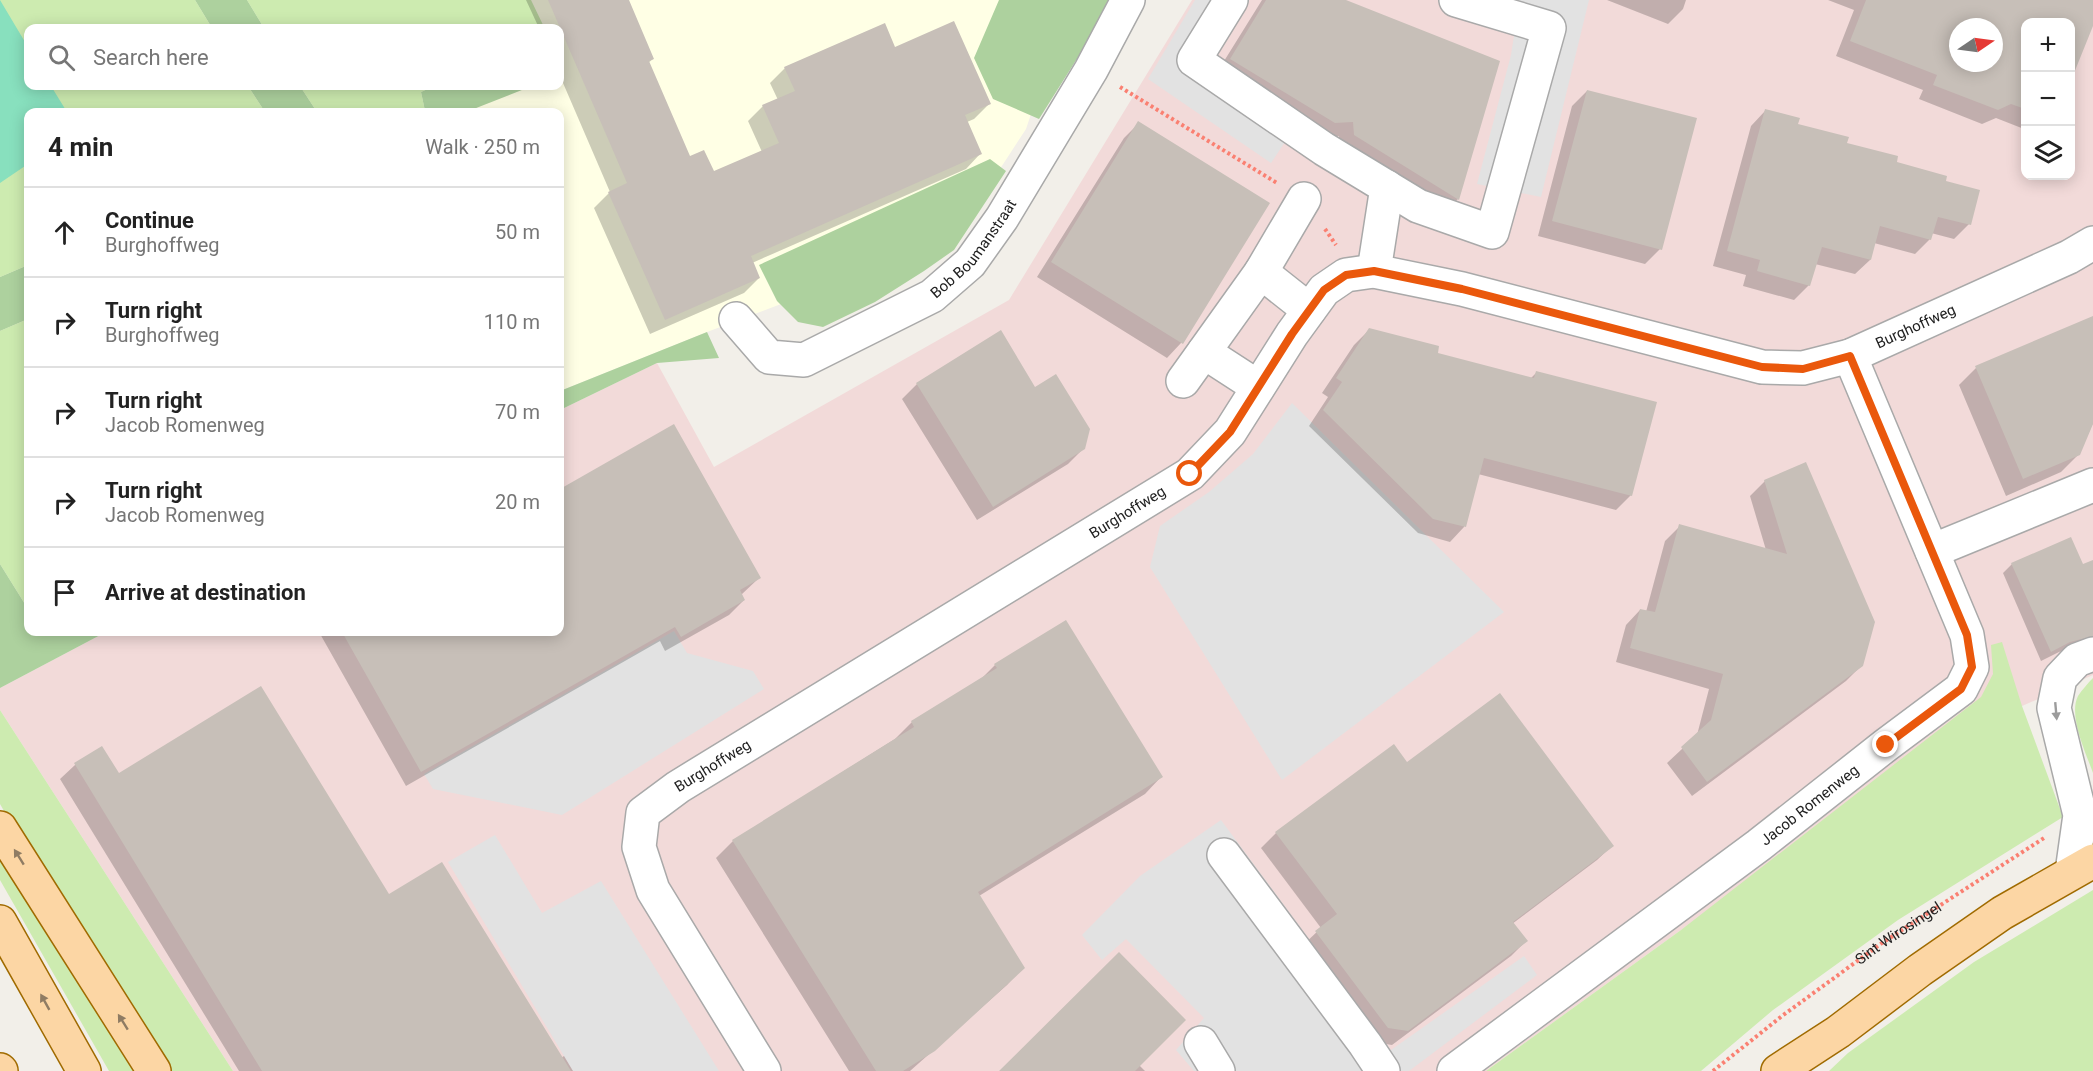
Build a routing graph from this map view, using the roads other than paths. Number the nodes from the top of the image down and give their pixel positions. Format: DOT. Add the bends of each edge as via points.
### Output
graph roads {
  1 [pos="1128,0"];
  2 [pos="1231,0"];
  3 [pos="1456,0"];
  4 [pos="1387,187"];
  5 [pos="1304,199"];
  6 [pos="2093,243"];
  7 [pos="1261,272"];
  8 [pos="1360,273"];
  9 [pos="1309,310"];
  10 [pos="736,319"];
  11 [pos="1204,352"];
  12 [pos="1850,356"];
  13 [pos="1183,381"];
  14 [pos="1258,387"];
  15 [pos="2093,485"];
  16 [pos="1932,551"];
  17 [pos="2093,654"];
  18 [pos="0,828"];
  19 [pos="1224,855"];
  20 [pos="2083,866"];
  21 [pos="1,930"];
  22 [pos="1838,1032"];
  23 [pos="1201,1043"];
  24 [pos="84,1071"];
  25 [pos="154,1071"];
  26 [pos="764,1071"];
  27 [pos="1218,1071"];
  28 [pos="1383,1071"];
  29 [pos="1454,1071"];
  30 [pos="1778,1071"];
  31 [pos="1805,1071"];
  1 -- 10 [label="street, Bob Boumanstraat" via="1091,70 996,227 970,263 932,296 804,360 769,357"];
  2 -- 4 [label="street" via="1194,60"];
  3 -- 4 [label="street" via="1549,28 1492,232 1418,206"];
  4 -- 8 [label="street"];
  5 -- 7 [label="street"];
  6 -- 12 [label="street, Burghoffweg"];
  7 -- 9 [label="street"];
  7 -- 11 [label="street"];
  8 -- 9 [label="street, Burghoffweg" via="1324,290"];
  8 -- 12 [label="street, Burghoffweg" via="1462,289 1762,367 1803,369"];
  9 -- 14 [label="street, Burghoffweg"];
  11 -- 13 [label="street"];
  11 -- 14 [label="street"];
  12 -- 16 [label="street, Jacob Romenweg"];
  14 -- 26 [label="street, Burghoffweg" via="1230,432 1190,474 678,787 643,813 639,847 653,890"];
  15 -- 16 [label="street"];
  16 -- 29 [label="street, Jacob Romenweg" via="1967,635 1972,667 1961,689 1759,845"];
  17 -- 20 [label="street, one-way" via="2077,660 2060,678 2054,708 2080,815"];
  25 -- 18 [label="main road, one-way"];
  19 -- 28 [label="street"];
  20 -- 22 [label="main road" via="2002,913"];
  24 -- 21 [label="main road, one-way"];
  22 -- 30 [label="main road"];
  22 -- 31 [label="main road"];
  23 -- 27 [label="street"];
}
